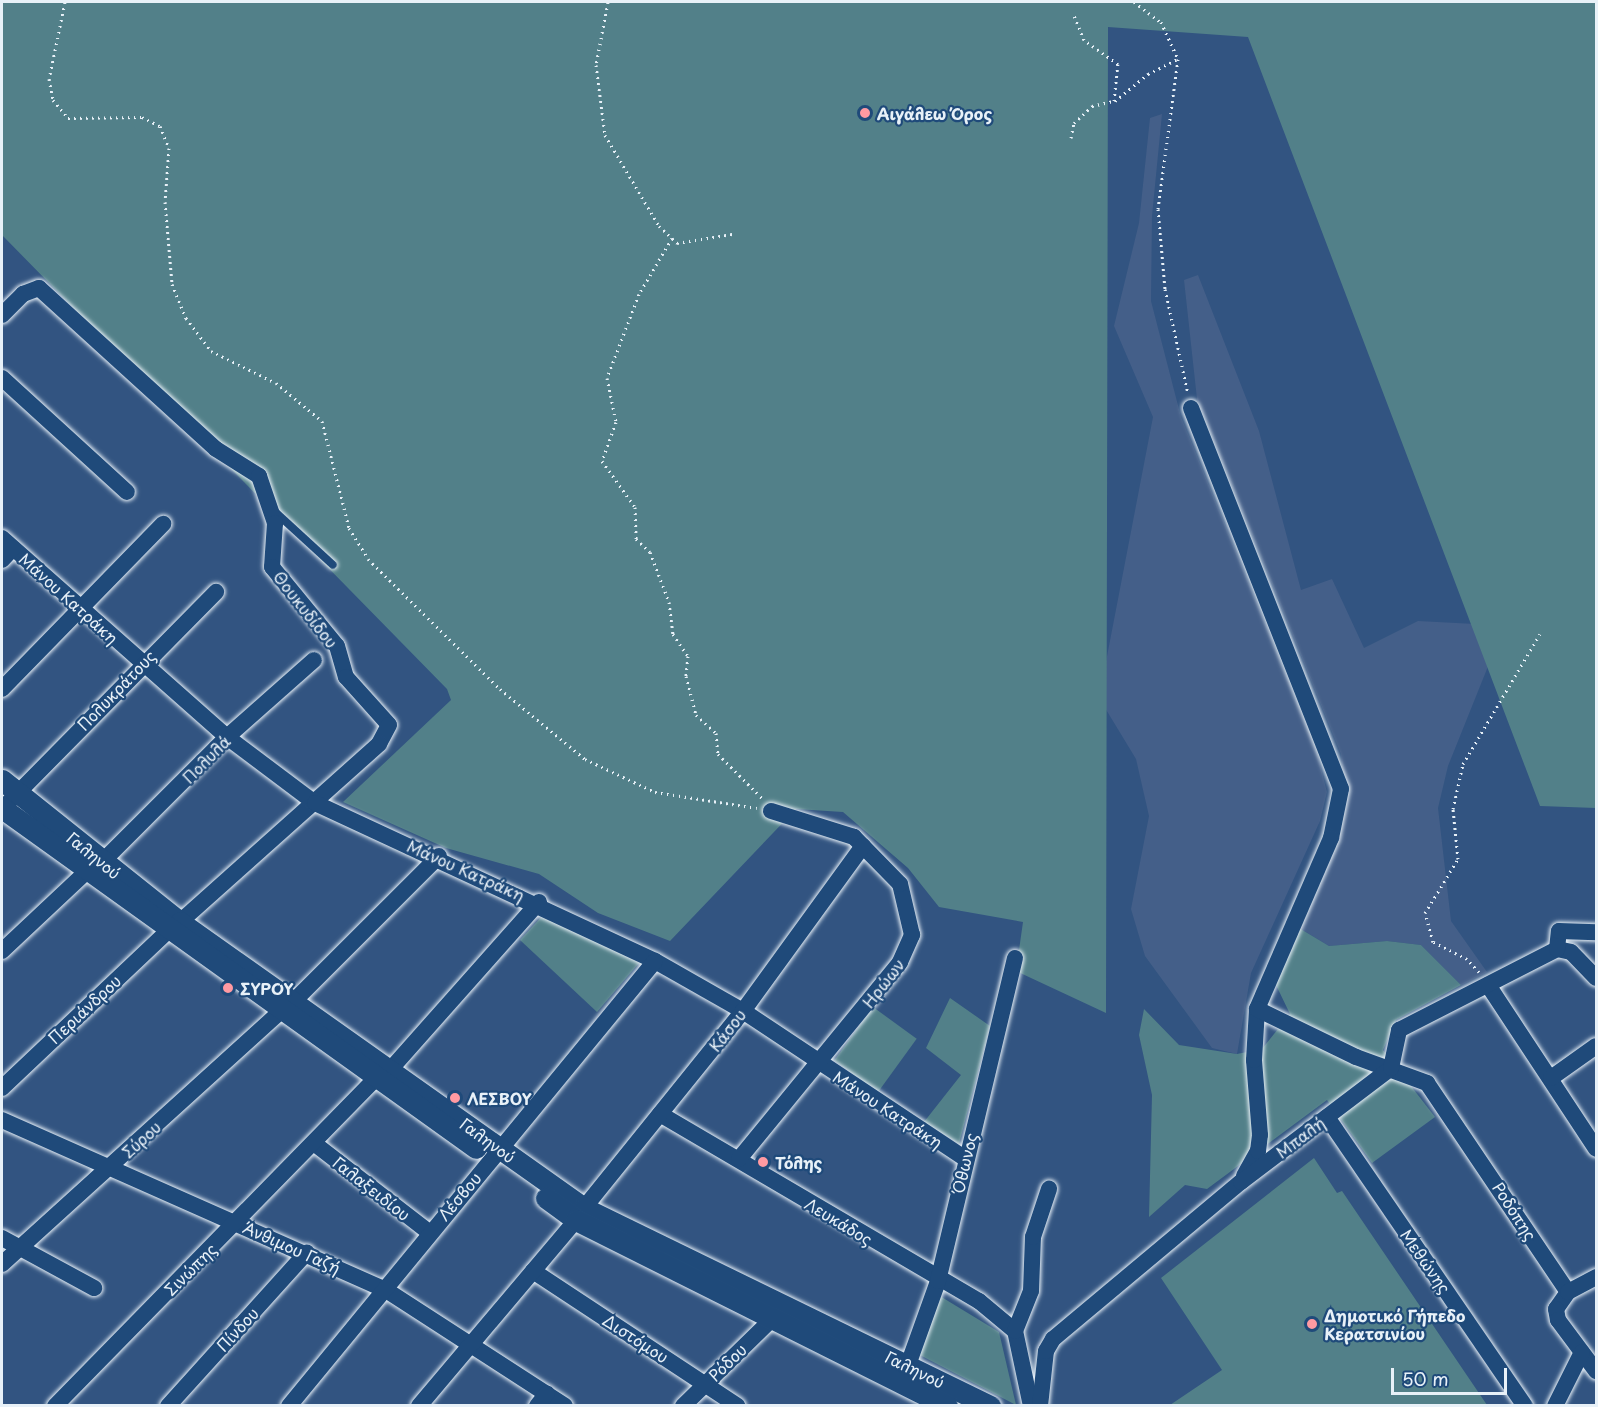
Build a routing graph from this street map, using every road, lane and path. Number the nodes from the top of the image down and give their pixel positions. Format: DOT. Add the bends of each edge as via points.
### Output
graph roads {
  1 [pos="65,2"];
  2 [pos="608,2"];
  3 [pos="1134,2"];
  4 [pos="1074,15"];
  5 [pos="1178,60"];
  6 [pos="1114,101"];
  7 [pos="1071,138"];
  8 [pos="732,234"];
  9 [pos="672,238"];
  10 [pos="2,315"];
  11 [pos="2,378"];
  12 [pos="1191,408"];
  13 [pos="126,492"];
  14 [pos="273,510"];
  15 [pos="163,524"];
  16 [pos="5,548"];
  17 [pos="333,565"];
  18 [pos="216,592"];
  19 [pos="79,606"];
  20 [pos="1540,634"];
  21 [pos="314,660"];
  22 [pos="141,662"];
  23 [pos="2,689"];
  24 [pos="227,737"];
  25 [pos="2,780"];
  26 [pos="20,793"];
  27 [pos="315,803"];
  28 [pos="2,809"];
  29 [pos="769,811"];
  30 [pos="863,846"];
  31 [pos="439,856"];
  32 [pos="94,867"];
  33 [pos="539,902"];
  34 [pos="173,927"];
  35 [pos="1596,932"];
  36 [pos="1557,949"];
  37 [pos="2,951"];
  38 [pos="1015,958"];
  39 [pos="655,960"];
  40 [pos="1596,978"];
  41 [pos="1488,985"];
  42 [pos="287,1006"];
  43 [pos="1257,1009"];
  44 [pos="743,1011"];
  45 [pos="1596,1046"];
  46 [pos="819,1064"];
  47 [pos="1391,1068"];
  48 [pos="382,1076"];
  49 [pos="1551,1078"];
  50 [pos="2,1088"];
  51 [pos="660,1114"];
  52 [pos="1327,1117"];
  53 [pos="2,1120"];
  54 [pos="315,1144"];
  55 [pos="1596,1149"];
  56 [pos="494,1153"];
  57 [pos="964,1158"];
  58 [pos="739,1159"];
  59 [pos="110,1167"];
  60 [pos="1241,1182"];
  61 [pos="1049,1189"];
  62 [pos="580,1214"];
  63 [pos="236,1222"];
  64 [pos="429,1232"];
  65 [pos="2,1238"];
  66 [pos="20,1247"];
  67 [pos="307,1252"];
  68 [pos="2,1264"];
  69 [pos="533,1271"];
  70 [pos="1596,1277"];
  71 [pos="938,1281"];
  72 [pos="94,1288"];
  73 [pos="386,1290"];
  74 [pos="1568,1292"];
  75 [pos="772,1319"];
  76 [pos="1015,1331"];
  77 [pos="472,1342"];
  78 [pos="1582,1352"];
  79 [pos="908,1365"];
  80 [pos="1596,1371"];
  81 [pos="705,1383"];
  82 [pos="542,1399"];
  83 [pos="55,1406"];
  84 [pos="168,1406"];
  85 [pos="289,1406"];
  86 [pos="419,1406"];
  87 [pos="565,1406"];
  88 [pos="683,1406"];
  89 [pos="738,1406"];
  90 [pos="947,1406"];
  91 [pos="990,1406"];
  92 [pos="1031,1406"];
  93 [pos="1040,1406"];
  94 [pos="1526,1406"];
  95 [pos="1555,1406"];
  1 -- 29 [label="path" via="49,79 54,100 68,118 142,117 160,126 169,148 165,202 172,284 186,318 211,351 276,383 322,422 349,528 368,559 500,689 585,759 655,792"];
  2 -- 9 [label="path" via="596,65 605,135 659,226"];
  3 -- 5 [label="path" via="1161,22"];
  4 -- 6 [label="path" via="1084,40 1118,64"];
  5 -- 6 [label="path" via="1148,74"];
  5 -- 12 [label="path" via="1158,209 1165,289"];
  6 -- 7 [label="path" via="1092,106 1074,123"];
  8 -- 9 [label="path" via="677,243"];
  9 -- 29 [label="path" via="639,294 607,378 616,422 603,461 635,507 636,538 650,552 669,602 673,633 688,656 686,676 696,715 716,734 718,754 755,789"];
  10 -- 14 [label="street" via="23,294 39,288 216,449 259,476"];
  11 -- 13 [label="street"];
  12 -- 43 [label="street" via="1341,789 1331,838"];
  14 -- 17 [label="lane"];
  14 -- 27 [label="street, Θουκυδίδου" via="272,567 337,646 346,677 389,725 379,744"];
  15 -- 19 [label="street"];
  16 -- 19 [label="street, Μάνου Κατράκη"];
  18 -- 22 [label="street, Πολυκράτους"];
  19 -- 22 [label="street, Μάνου Κατράκη"];
  19 -- 23 [label="street"];
  20 -- 41 [label="path" via="1461,771 1453,809 1458,859 1425,913 1433,942 1467,959"];
  21 -- 24 [label="street, Πολυλά"];
  22 -- 24 [label="street, Μάνου Κατράκη"];
  22 -- 26 [label="street, Πολυκράτους"];
  24 -- 27 [label="street, Μάνου Κατράκη"];
  24 -- 32 [label="street, Πολυλά"];
  25 -- 26 [label="street, Γαληνού"];
  26 -- 28 [label="street, Πολυκράτους"];
  26 -- 32 [label="street, Γαληνού"];
  27 -- 31 [label="street, Μάνου Κατράκη"];
  27 -- 34 [label="street, Περιάνδρου"];
  28 -- 32 [label="street, Γαληνού"];
  29 -- 30 [label="street, Ηρώων" via="839,830"];
  30 -- 44 [label="street, Κάσου"];
  30 -- 46 [label="street, Ηρώων" via="900,884 912,935 900,962"];
  31 -- 33 [label="street, Μάνου Κατράκη"];
  31 -- 42 [label="street, Σύρου"];
  32 -- 34 [label="street, Γαληνού"];
  32 -- 37 [label="street, Πολυλά"];
  33 -- 39 [label="street, Μάνου Κατράκη"];
  33 -- 48 [label="street, Σινώπης"];
  34 -- 42 [label="street, Γαληνού"];
  34 -- 50 [label="street, Περιάνδρου"];
  35 -- 36 [label="street" via="1559,931"];
  36 -- 40 [label="street" via="1571,952"];
  36 -- 41 [label="street"];
  38 -- 57 [label="street, Όθωνος"];
  39 -- 44 [label="street, Μάνου Κατράκη"];
  39 -- 56 [label="street, Λέσβου"];
  41 -- 47 [label="street" via="1399,1030"];
  41 -- 49 [label="street"];
  42 -- 48 [label="street, Γαληνού"];
  42 -- 59 [label="street, Σύρου"];
  43 -- 47 [label="street, Ροδόπης" via="1356,1057"];
  43 -- 60 [label="street" via="1258,1151"];
  44 -- 46 [label="street, Μάνου Κατράκη"];
  44 -- 51 [label="street, Κάσου"];
  45 -- 49 [label="street"];
  46 -- 57 [label="street, Μάνου Κατράκη"];
  46 -- 58 [label="street, Ηρώων"];
  47 -- 52 [label="street, Μπαλή"];
  47 -- 74 [label="street, Ροδόπης" via="1427,1083 1440,1095"];
  48 -- 54 [label="street, Σινώπης"];
  48 -- 56 [label="street, Γαληνού"];
  49 -- 55 [label="street"];
  51 -- 58 [label="street, Λευκάδος"];
  51 -- 62 [label="street, Κάσου"];
  52 -- 60 [label="street, Μπαλή"];
  52 -- 94 [label="street, Μεθώνης"];
  53 -- 59 [label="street, Άνθιμου Γαζή"];
  54 -- 63 [label="street, Σινώπης"];
  54 -- 64 [label="street, Γαλαξειδίου"];
  56 -- 62 [label="street, Γαληνού"];
  56 -- 64 [label="street, Λέσβου"];
  57 -- 71 [label="street, Όθωνος"];
  58 -- 71 [label="street, Λευκάδος"];
  59 -- 63 [label="street, Άνθιμου Γαζή"];
  59 -- 66 [label="street, Σύρου"];
  60 -- 93 [label="street, Μπαλή" via="1053,1339 1046,1351"];
  61 -- 76 [label="street" via="1033,1237 1031,1291"];
  62 -- 69 [label="street, Κάσου"];
  62 -- 75 [label="street, Γαληνού"];
  62 -- 79 [label="street, Γαληνού"];
  63 -- 67 [label="street, Άνθιμου Γαζή"];
  63 -- 83 [label="street, Σινώπης"];
  64 -- 73 [label="street, Λέσβου"];
  65 -- 66 [label="street"];
  66 -- 68 [label="street, Σύρου"];
  66 -- 72 [label="street"];
  67 -- 73 [label="street, Άνθιμου Γαζή"];
  67 -- 84 [label="street, Πίνδου"];
  69 -- 77 [label="street, Κάσου"];
  69 -- 81 [label="street, Διστόμου"];
  70 -- 74 [label="street"];
  71 -- 76 [label="street, Λευκάδος" via="1000,1314"];
  71 -- 79 [label="street, Όθωνος"];
  73 -- 77 [label="street, Άνθιμου Γαζή"];
  73 -- 85 [label="street, Λέσβου"];
  74 -- 78 [label="street" via="1556,1309"];
  75 -- 81 [label="street, Ρόδου"];
  75 -- 90 [label="street, Γαληνού"];
  76 -- 92 [label="street"];
  77 -- 82 [label="street, Άνθιμου Γαζή"];
  77 -- 86 [label="street, Κάσου"];
  78 -- 80 [label="street"];
  78 -- 95 [label="street"];
  79 -- 91 [label="street, Γαληνού"];
  81 -- 88 [label="street, Ρόδου"];
  81 -- 89 [label="street, Διστόμου"];
  82 -- 87 [label="street, Άνθιμου Γαζή"];
}
